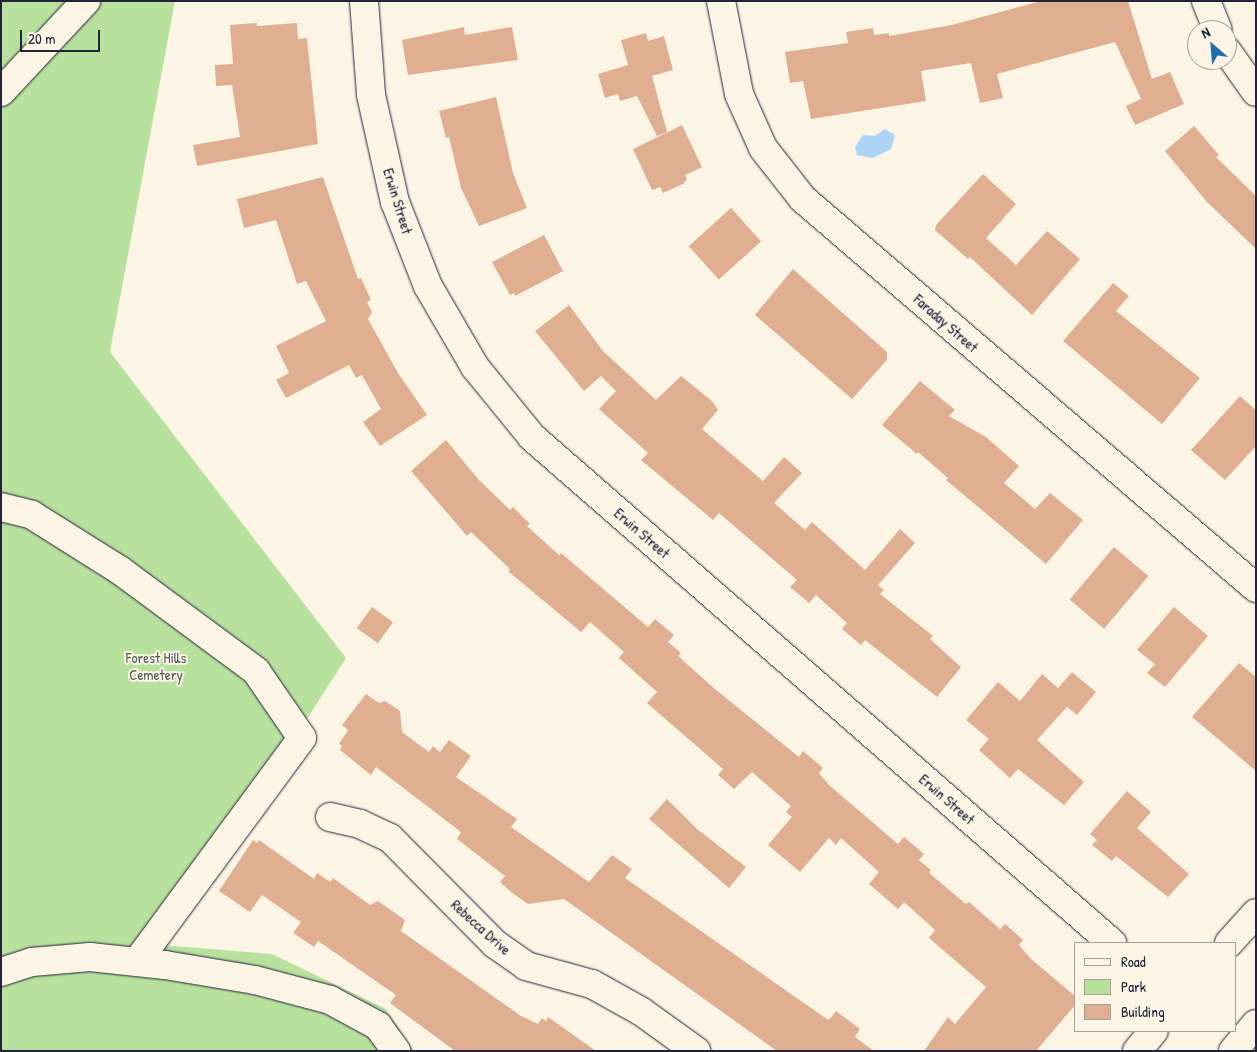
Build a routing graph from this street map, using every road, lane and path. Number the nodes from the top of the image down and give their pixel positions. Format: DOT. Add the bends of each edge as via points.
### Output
graph roads {
  1 [pos="86,1"];
  2 [pos="364,1"];
  3 [pos="722,1"];
  4 [pos="1206,1"];
  5 [pos="1214,20"];
  6 [pos="1237,65"];
  7 [pos="1,92"];
  8 [pos="1256,92"];
  9 [pos="1,507"];
  10 [pos="1256,588"];
  11 [pos="330,817"];
  12 [pos="1256,912"];
  13 [pos="1111,942"];
  14 [pos="1230,942"];
  15 [pos="136,962"];
  16 [pos="1,972"];
  17 [pos="1256,1024"];
  18 [pos="1153,1032"];
  19 [pos="396,1051"];
  20 [pos="696,1051"];
  21 [pos="1137,1051"];
  22 [pos="1233,1051"];
  1 -- 7 [label="street"];
  2 -- 13 [label="street, Erwin Street" via="371,94 395,202 428,286 475,367 532,436"];
  3 -- 10 [label="street, Faraday Street" via="739,94 763,148 803,199"];
  4 -- 5 [label="street"];
  6 -- 8 [label="street"];
  9 -- 15 [label="street" via="32,515 121,571 256,672 302,738"];
  11 -- 20 [label="street, Rebecca Drive" via="360,824 390,838 495,944 526,966 592,984 642,1012"];
  12 -- 14 [label="street"];
  15 -- 16 [label="street" via="90,957 32,962"];
  15 -- 19 [label="street" via="255,980 330,1000 378,1026"];
  17 -- 22 [label="street"];
  18 -- 21 [label="street"];
}
